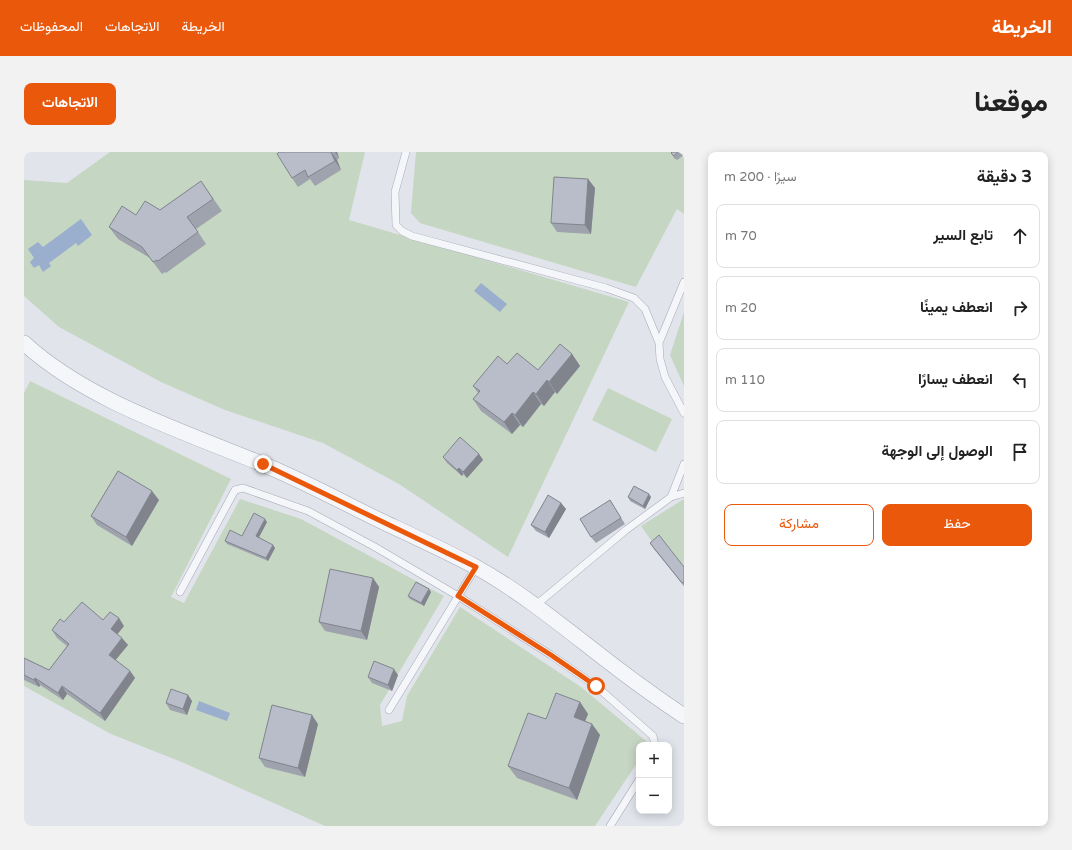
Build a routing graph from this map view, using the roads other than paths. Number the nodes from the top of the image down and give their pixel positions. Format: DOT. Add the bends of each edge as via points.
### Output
graph roads {
  1 [pos="406,152"];
  2 [pos="684,282"];
  3 [pos="24,343"];
  4 [pos="659,343"];
  5 [pos="684,413"];
  6 [pos="684,464"];
  7 [pos="684,493"];
  8 [pos="671,498"];
  9 [pos="476,567"];
  10 [pos="180,592"];
  11 [pos="458,596"];
  12 [pos="536,605"];
  13 [pos="389,710"];
  14 [pos="684,716"];
  15 [pos="654,742"];
  16 [pos="636,785"];
  17 [pos="610,826"];
  1 -- 4 [label="lane" via="395,192 396,225 402,231 412,236 606,288 634,298 645,309"];
  2 -- 4 [label="lane"];
  3 -- 9 [label="street" via="69,378 108,398 314,487"];
  4 -- 5 [label="lane" via="665,377"];
  6 -- 8 [label="lane"];
  7 -- 8 [label="lane"];
  8 -- 12 [label="lane" via="626,530"];
  9 -- 11 [label="lane"];
  9 -- 12 [label="street"];
  10 -- 11 [label="lane" via="235,490 243,488 308,511"];
  11 -- 13 [label="lane"];
  11 -- 15 [label="lane" via="596,686 653,736"];
  12 -- 14 [label="street"];
  16 -- 17 [label="lane"];
}
